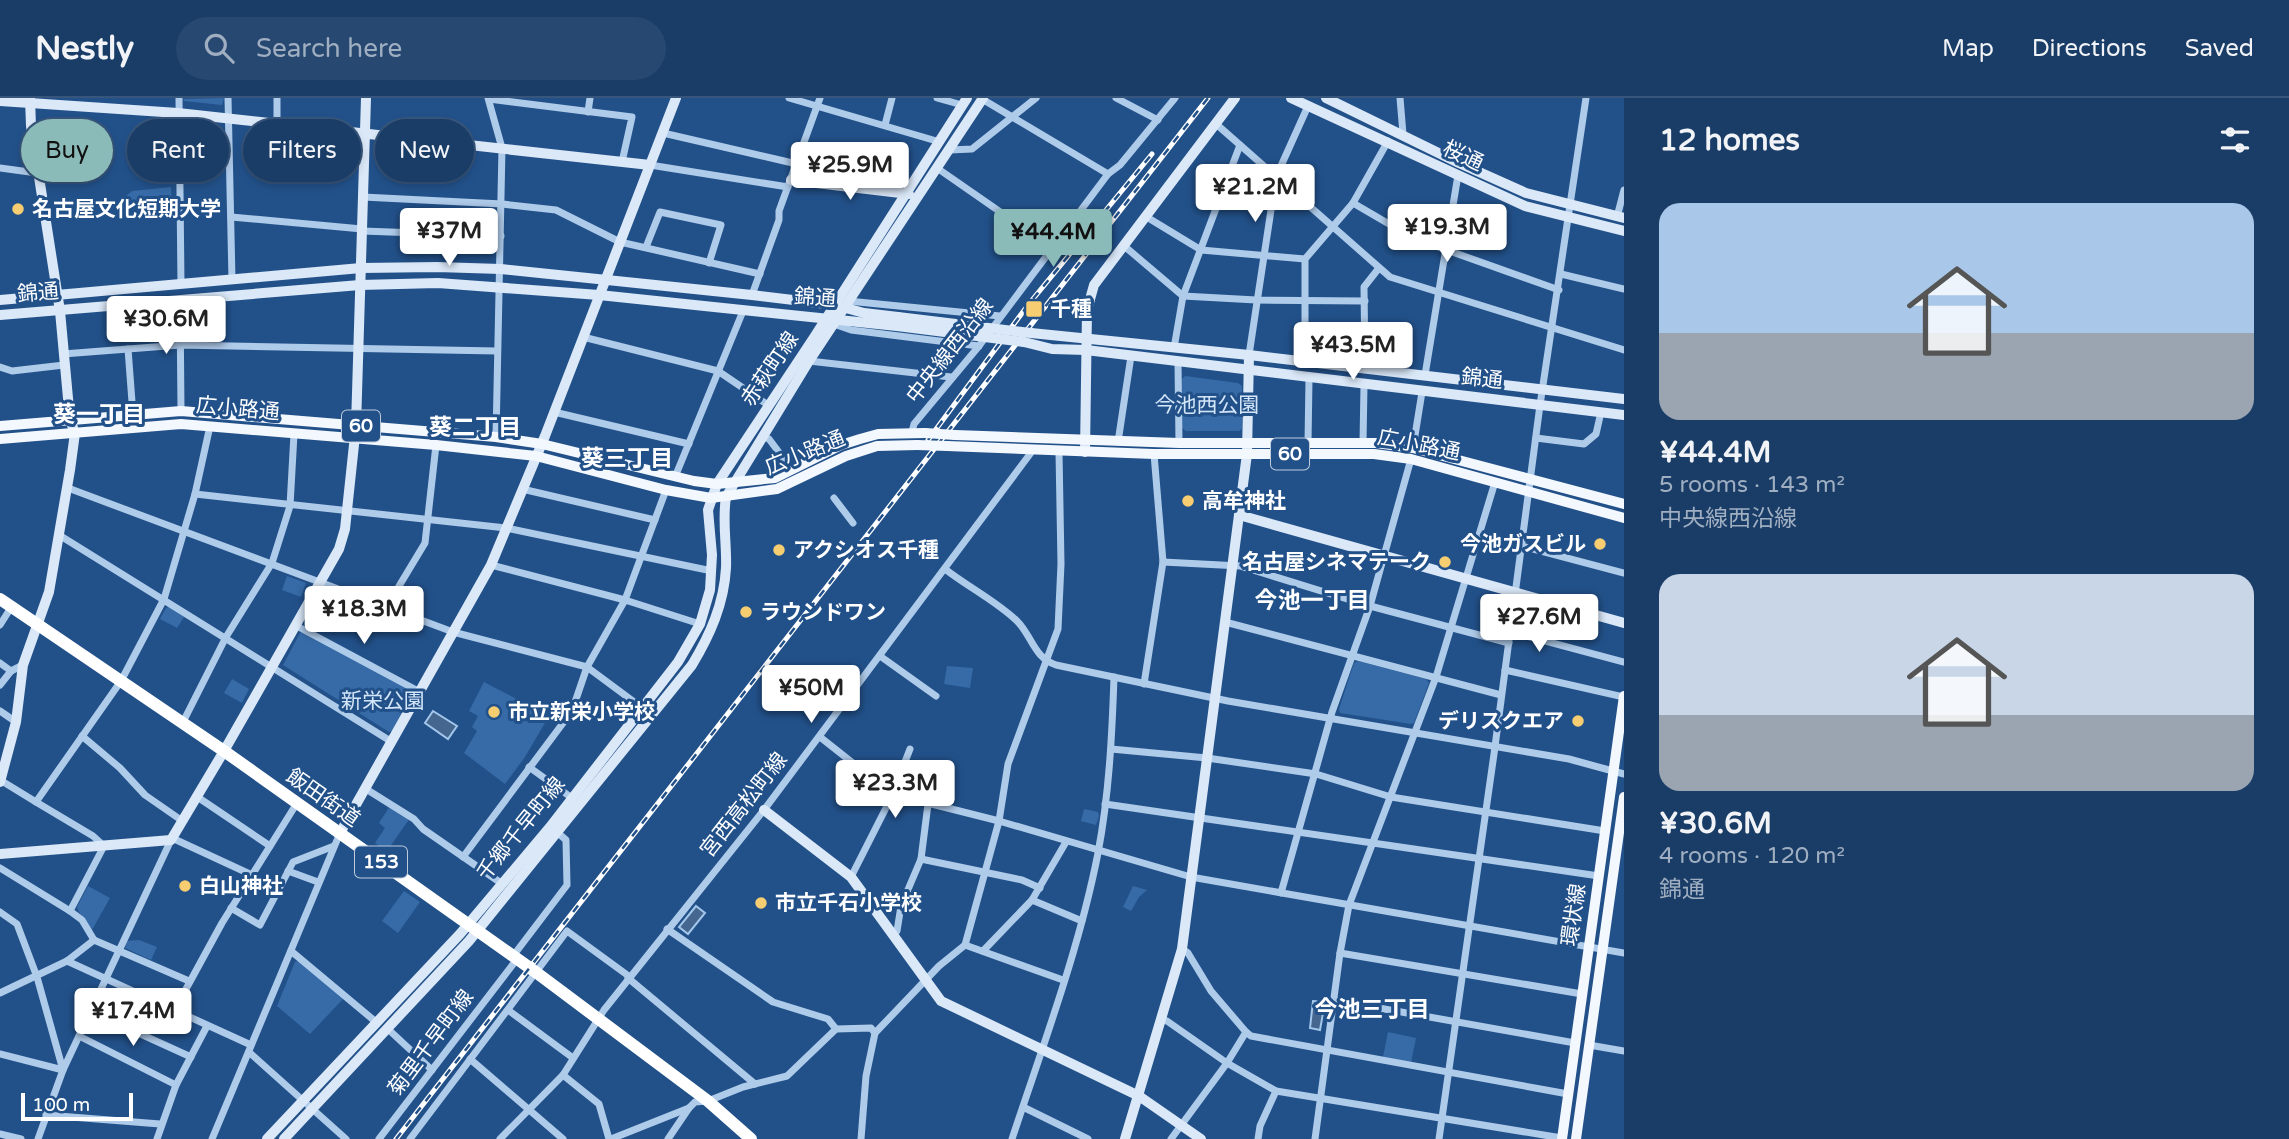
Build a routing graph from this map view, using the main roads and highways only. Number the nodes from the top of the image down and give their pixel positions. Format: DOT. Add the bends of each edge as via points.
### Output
graph roads {
  1 [pos="0,426"];
  2 [pos="0,439"];
  3 [pos="1086,447"];
  4 [pos="1247,449"];
  5 [pos="1412,454"];
  6 [pos="1530,485"];
  7 [pos="1624,504"];
  8 [pos="1624,518"];
  9 [pos="6,603"];
  10 [pos="1624,696"];
  11 [pos="1619,772"];
  12 [pos="1624,797"];
  13 [pos="1619,874"];
  14 [pos="743,1136"];
  15 [pos="1562,1139"];
  16 [pos="1576,1139"];
  1 -- 3 [label="main road, 広小路通 / 60, bridge" via="181,411 496,437 717,484 775,478 841,445 912,432"];
  2 -- 3 [label="main road, 広小路通 / 60, bridge" via="181,424 436,444 536,457 711,498 777,489 877,446 1059,452"];
  3 -- 4 [label="main road, 広小路通 / 60" via="1154,454"];
  3 -- 4 [label="main road, 広小路通 / 60" via="1118,442"];
  4 -- 5 [label="main road, 広小路通 / 60"];
  4 -- 5 [label="main road, 広小路通 / 60" via="1363,443"];
  5 -- 6 [label="main road, 広小路通 / 60"];
  5 -- 6 [label="main road, 広小路通 / 60" via="1494,482"];
  6 -- 7 [label="main road, 広小路通 / 60"];
  6 -- 8 [label="main road, 広小路通 / 60"];
  9 -- 14 [label="highway, 飯田街道 / 153" via="340,833 534,977 601,1014 708,1101"];
  10 -- 11 [label="main road, 環状線"];
  11 -- 15 [label="main road, 環状線" via="1605,831"];
  12 -- 13 [label="main road, 環状線"];
  13 -- 16 [label="main road, 環状線" via="1602,949"];
}
